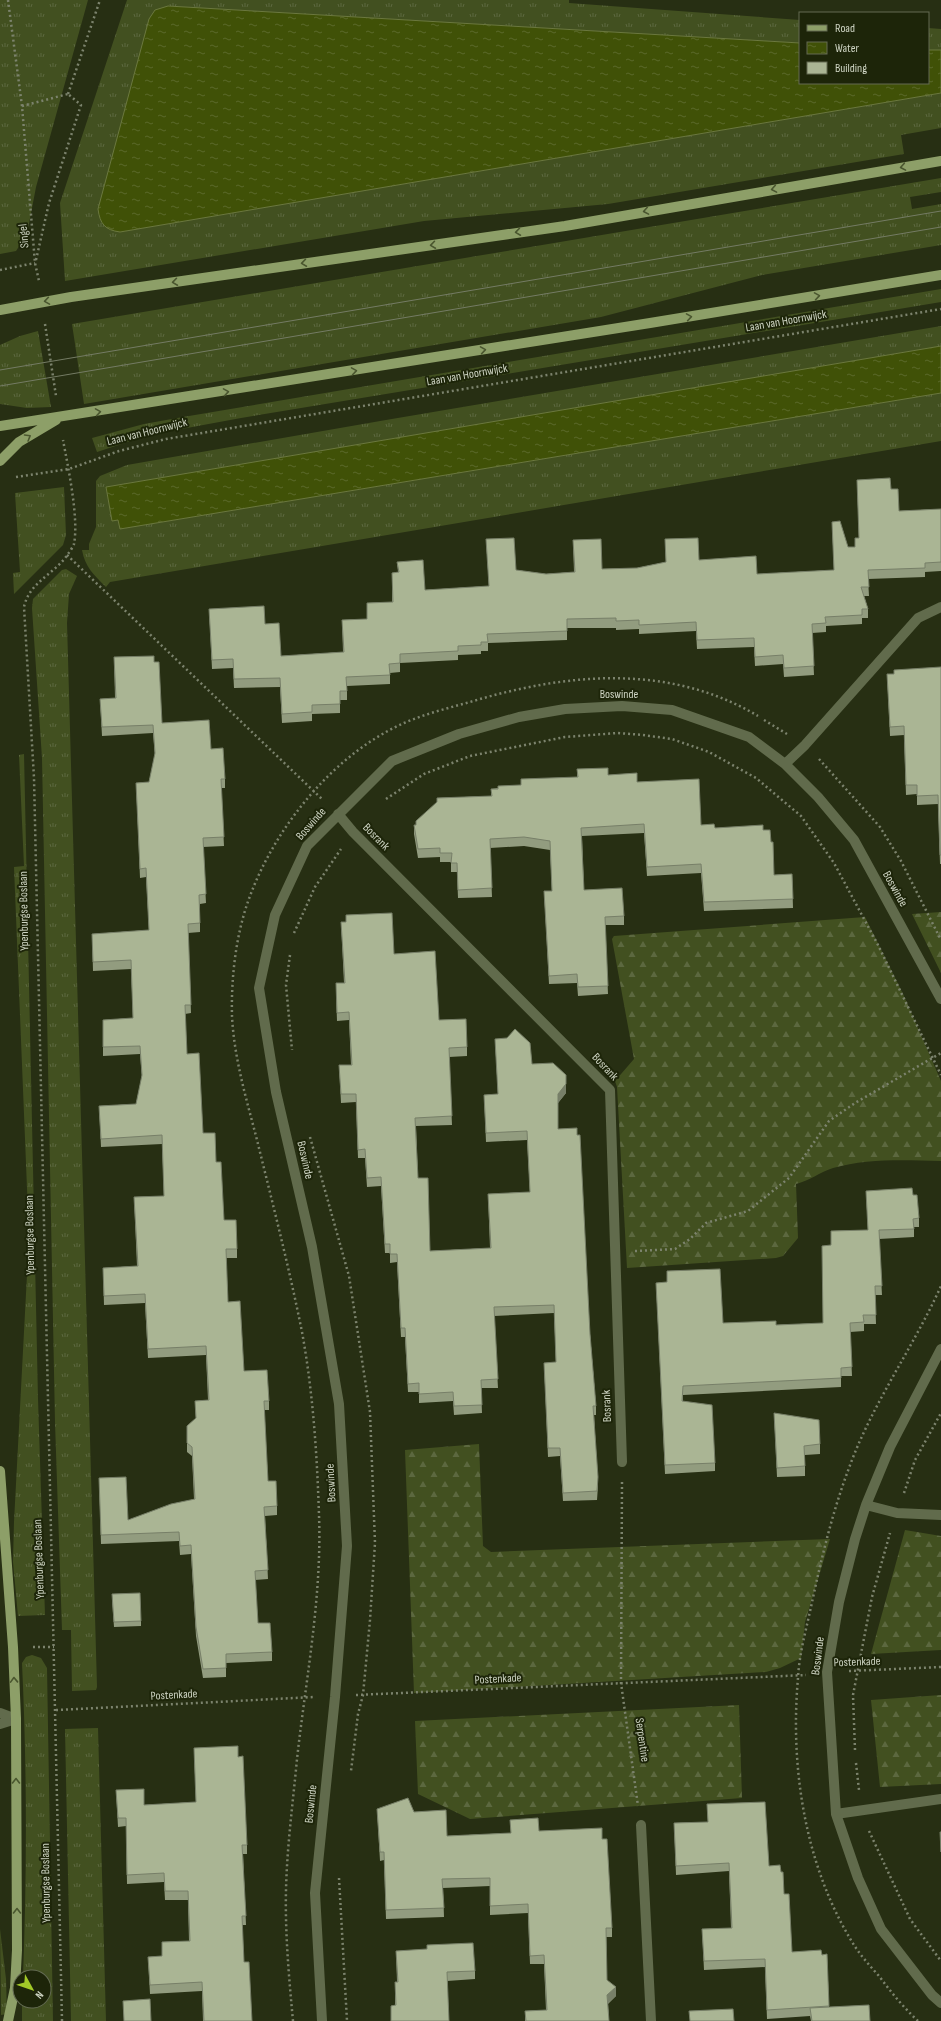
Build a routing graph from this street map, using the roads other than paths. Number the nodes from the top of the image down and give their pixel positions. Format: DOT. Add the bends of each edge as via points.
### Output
graph roads {
  1 [pos="941,161"];
  2 [pos="941,275"];
  3 [pos="0,310"];
  4 [pos="59,418"];
  5 [pos="0,426"];
  6 [pos="0,461"];
  7 [pos="941,607"];
  8 [pos="785,764"];
  9 [pos="338,814"];
  10 [pos="941,999"];
  11 [pos="941,1349"];
  12 [pos="622,1462"];
  13 [pos="0,1471"];
  14 [pos="866,1506"];
  15 [pos="941,1515"];
  16 [pos="0,1713"];
  17 [pos="16,1719"];
  18 [pos="0,1724"];
  19 [pos="941,1799"];
  20 [pos="836,1814"];
  21 [pos="640,1825"];
  22 [pos="941,2003"];
  23 [pos="8,2021"];
  24 [pos="322,2021"];
  25 [pos="651,2021"];
  1 -- 3 [label="main road, one-way" via="564,226 42,301"];
  4 -- 2 [label="main road, Laan van Hoornwijck, one-way"];
  4 -- 5 [label="main road, Laan van Hoornwijck"];
  6 -- 4 [label="main road, one-way" via="19,442"];
  7 -- 8 [label="street" via="918,618"];
  8 -- 9 [label="street, Boswinde" via="749,737 672,710 622,706 565,709 519,717 459,734 392,762"];
  8 -- 10 [label="street, Boswinde" via="818,797 854,840"];
  9 -- 12 [label="street, Bosrank" via="610,1090"];
  9 -- 24 [label="street, Boswinde" via="307,846 275,915 260,988 276,1092 312,1246 339,1404 347,1546 335,1696 314,1893"];
  11 -- 14 [label="street, Boswinde" via="890,1446"];
  17 -- 13 [label="main road, one-way"];
  14 -- 15 [label="street" via="897,1513"];
  14 -- 20 [label="street, Boswinde" via="839,1602 827,1672"];
  16 -- 17 [label="street"];
  17 -- 18 [label="street"];
  23 -- 17 [label="main road, one-way" via="15,1988 17,1950"];
  19 -- 20 [label="street"];
  20 -- 22 [label="street, Boswinde" via="858,1878 881,1929"];
  21 -- 25 [label="street"];
}
